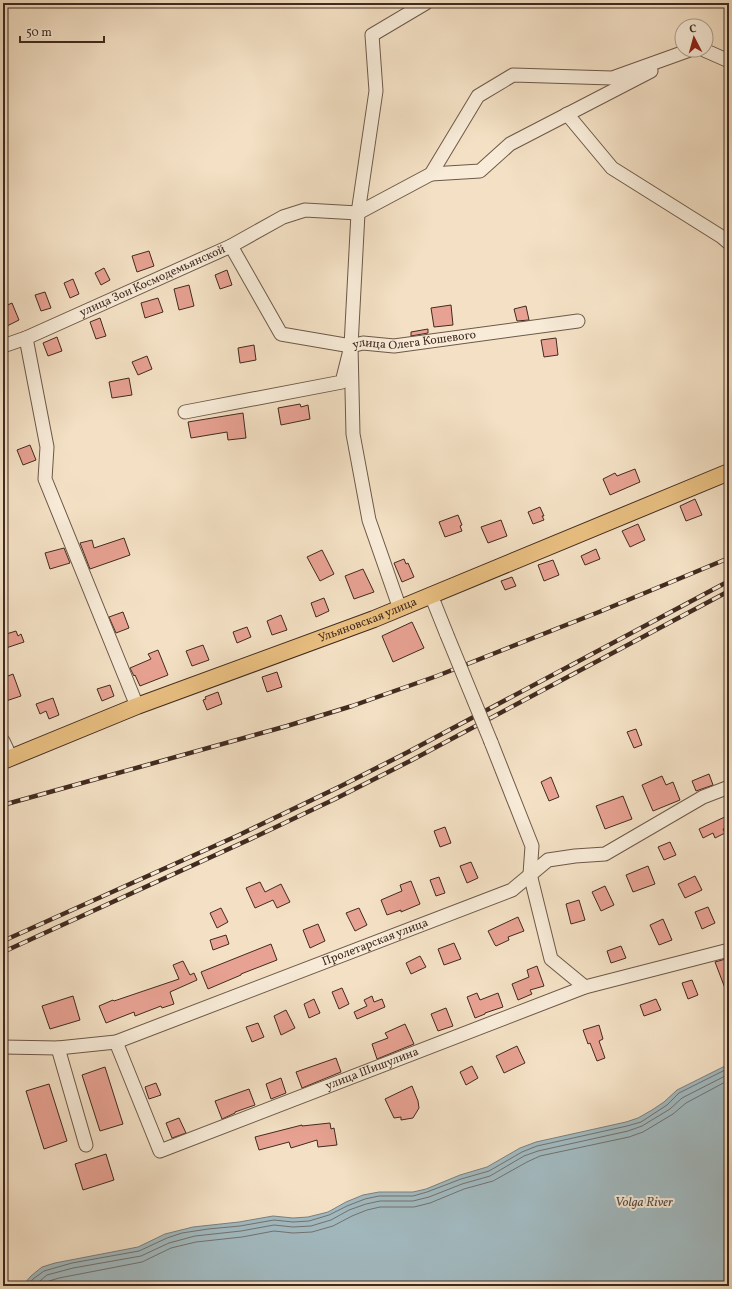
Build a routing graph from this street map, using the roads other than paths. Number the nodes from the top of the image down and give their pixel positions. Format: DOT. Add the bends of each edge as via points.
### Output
graph roads {
  1 [pos="426,3"];
  2 [pos="714,54"];
  3 [pos="674,56"];
  4 [pos="676,58"];
  5 [pos="729,61"];
  6 [pos="567,114"];
  7 [pos="431,174"];
  8 [pos="358,213"];
  9 [pos="729,243"];
  10 [pos="232,246"];
  11 [pos="578,322"];
  12 [pos="26,338"];
  13 [pos="3,346"];
  14 [pos="351,346"];
  15 [pos="185,412"];
  16 [pos="729,472"];
  17 [pos="431,595"];
  18 [pos="400,609"];
  19 [pos="137,706"];
  20 [pos="3,741"];
  21 [pos="7,759"];
  22 [pos="729,787"];
  23 [pos="530,874"];
  24 [pos="729,950"];
  25 [pos="585,987"];
  26 [pos="116,1042"];
  27 [pos="3,1048"];
  28 [pos="58,1048"];
  29 [pos="86,1145"];
  1 -- 8 [label="street" via="372,36 376,91"];
  2 -- 5 [label="street"];
  3 -- 7 [label="street" via="612,78 513,75 478,96"];
  4 -- 6 [label="street"];
  6 -- 7 [label="street" via="510,144 480,171"];
  6 -- 9 [label="street" via="612,168"];
  7 -- 8 [label="street"];
  8 -- 10 [label="street" via="305,210 283,217"];
  8 -- 14 [label="street"];
  10 -- 12 [label="street, улица Зои Космодемьянской"];
  10 -- 14 [label="street, улица Зои Космодемьянской" via="282,334"];
  11 -- 14 [label="street, улица Олега Кошевого" via="394,346 363,343"];
  12 -- 13 [label="street, улица Зои Космодемьянской"];
  12 -- 19 [label="street" via="47,447 45,479"];
  14 -- 15 [label="street, улица Олега Кошевого" via="342,382"];
  14 -- 18 [label="street" via="353,434 366,504 369,520"];
  16 -- 17 [label="main road, Ульяновская улица"];
  17 -- 18 [label="main road, Ульяновская улица"];
  17 -- 23 [label="street, bridge" via="532,846"];
  18 -- 19 [label="main road, Ульяновская улица"];
  19 -- 21 [label="main road, Ульяновская улица"];
  20 -- 21 [label="street"];
  22 -- 23 [label="street, Пролетарская улица" via="703,797 605,854 548,860"];
  23 -- 25 [label="street" via="551,959"];
  23 -- 26 [label="street, Пролетарская улица" via="512,890"];
  24 -- 25 [label="street, улица Шишулина"];
  25 -- 26 [label="street, улица Шишулина" via="160,1151"];
  26 -- 28 [label="street, Пролетарская улица"];
  27 -- 28 [label="street, Пролетарская улица"];
  28 -- 29 [label="street"];
}
